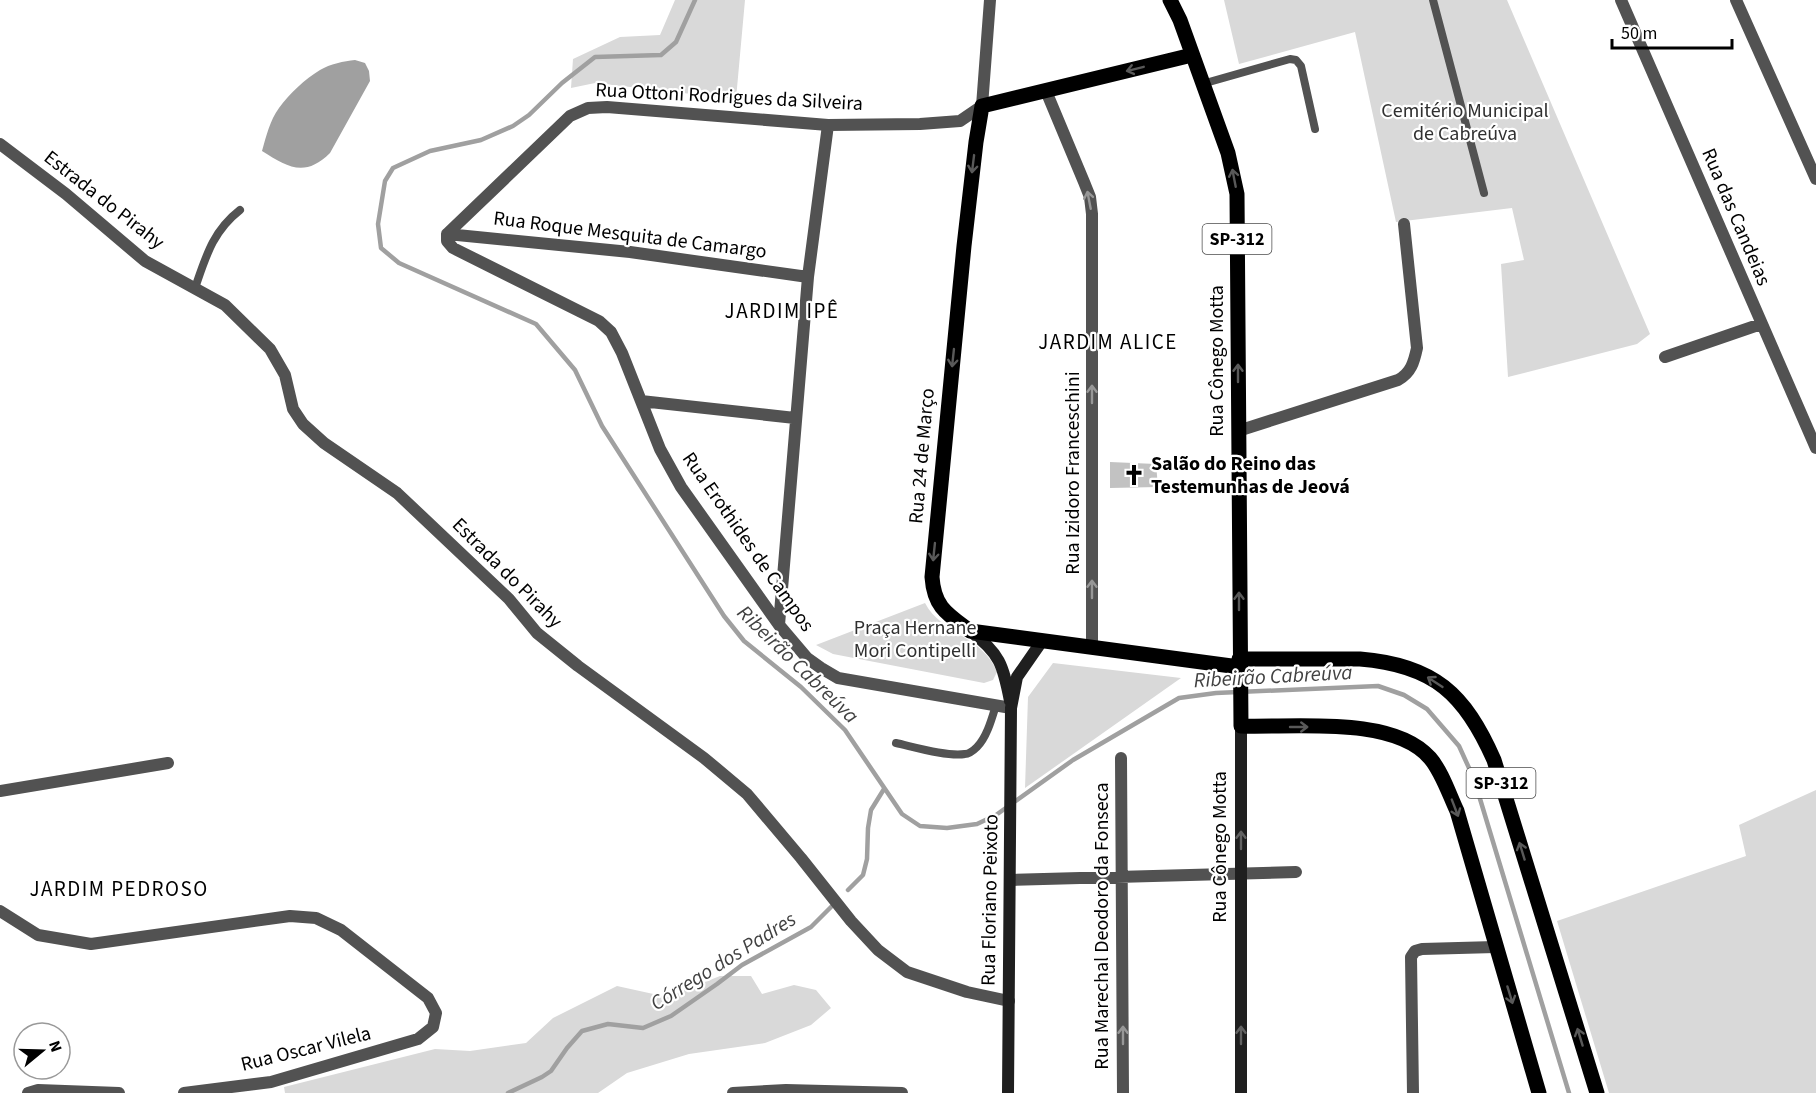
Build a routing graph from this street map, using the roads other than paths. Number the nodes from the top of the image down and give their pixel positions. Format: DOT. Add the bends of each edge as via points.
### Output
graph roads {
  1 [pos="990,0"];
  2 [pos="1170,0"];
  3 [pos="1433,0"];
  4 [pos="1621,0"];
  5 [pos="1736,0"];
  6 [pos="1192,55"];
  7 [pos="1202,84"];
  8 [pos="1046,91"];
  9 [pos="982,106"];
  10 [pos="828,125"];
  11 [pos="1315,129"];
  12 [pos="0,144"];
  13 [pos="1816,179"];
  14 [pos="1484,194"];
  15 [pos="240,210"];
  16 [pos="1404,224"];
  17 [pos="447,234"];
  18 [pos="808,277"];
  19 [pos="195,288"];
  20 [pos="1761,324"];
  21 [pos="1665,357"];
  22 [pos="640,401"];
  23 [pos="795,418"];
  24 [pos="1238,431"];
  25 [pos="1816,448"];
  26 [pos="779,625"];
  27 [pos="970,631"];
  28 [pos="1009,637"];
  29 [pos="1042,641"];
  30 [pos="1092,648"];
  31 [pos="995,653"];
  32 [pos="1239,668"];
  33 [pos="996,705"];
  34 [pos="1011,708"];
  35 [pos="1241,726"];
  36 [pos="896,743"];
  37 [pos="1121,758"];
  38 [pos="168,763"];
  39 [pos="0,790"];
  40 [pos="1296,872"];
  41 [pos="1241,874"];
  42 [pos="1122,877"];
  43 [pos="1010,880"];
  44 [pos="0,911"];
  45 [pos="1495,947"];
  46 [pos="1008,1001"];
  47 [pos="272,1087"];
  48 [pos="28,1093"];
  49 [pos="119,1093"];
  50 [pos="184,1093"];
  51 [pos="733,1093"];
  52 [pos="902,1093"];
  53 [pos="1008,1093"];
  54 [pos="1123,1093"];
  55 [pos="1241,1093"];
  56 [pos="1413,1093"];
  57 [pos="1539,1093"];
  58 [pos="1597,1093"];
  1 -- 9 [label="street, Rua 24 de Março"];
  2 -- 6 [label="main road, Rua Cônego Motta / SP-312"];
  3 -- 14 [label="lane"];
  4 -- 20 [label="street, Rua das Candeias"];
  5 -- 13 [label="street"];
  6 -- 7 [label="main road, Rua Cônego Motta / SP-312"];
  6 -- 8 [label="main road, one-way"];
  7 -- 11 [label="lane" via="1296,60 1301,66"];
  24 -- 7 [label="main road, Rua Cônego Motta / SP-312, one-way" via="1237,194 1228,153"];
  8 -- 9 [label="main road"];
  30 -- 8 [label="street, Rua Izidoro Franceschini, one-way" via="1092,214 1090,196"];
  9 -- 10 [label="street, Rua Ottoni Rodrigues da Silveira" via="960,121"];
  9 -- 27 [label="main road, Rua 24 de Março, one-way" via="964,246 932,577 936,601"];
  10 -- 17 [label="street, Rua Ottoni Rodrigues da Silveira" via="588,108 570,116"];
  10 -- 18 [label="street"];
  12 -- 19 [label="street, Estrada do Pirahy" via="145,261"];
  15 -- 19 [label="lane" via="216,235"];
  16 -- 24 [label="street" via="1417,348 1406,376"];
  17 -- 18 [label="street, Rua Roque Mesquita de Camargo" via="630,252"];
  17 -- 22 [label="street, Rua Erothides de Campos" via="447,242 453,248 599,321 611,332 622,353"];
  18 -- 23 [label="street"];
  19 -- 46 [label="street, Estrada do Pirahy" via="225,305 270,349 285,375 293,409 303,424 397,493 509,599 537,633 747,794 878,950 908,972 966,992"];
  20 -- 21 [label="street"];
  20 -- 25 [label="street, Rua das Candeias"];
  22 -- 23 [label="street"];
  22 -- 26 [label="street, Rua Erothides de Campos" via="681,487"];
  23 -- 26 [label="street"];
  32 -- 24 [label="main road, Rua Cônego Motta / SP-312, one-way"];
  26 -- 33 [label="street, Rua Erothides de Campos" via="807,658 838,678"];
  27 -- 28 [label="main road, Rua 24 de Março"];
  27 -- 31 [label="street"];
  28 -- 29 [label="main road, Rua 24 de Março"];
  28 -- 31 [label="street"];
  29 -- 30 [label="main road, Rua 24 de Março"];
  29 -- 34 [label="street" via="1017,677"];
  30 -- 32 [label="main road, Rua 24 de Março"];
  31 -- 34 [label="street" via="1004,670"];
  32 -- 35 [label="main road, Rua Cônego Motta / SP-312"];
  58 -- 32 [label="main road, SP-312, one-way" via="1494,760 1469,711 1431,678 1380,660"];
  33 -- 34 [label="street, Rua Erothides de Campos"];
  33 -- 36 [label="lane" via="979,746 971,753 940,752"];
  34 -- 43 [label="street, Rua Floriano Peixoto"];
  41 -- 35 [label="street, Rua Cônego Motta, one-way"];
  35 -- 45 [label="main road, SP-312, one-way" via="1356,727 1407,740 1430,758 1456,811"];
  37 -- 42 [label="street, Rua Marechal Deodoro da Fonseca"];
  38 -- 39 [label="street"];
  40 -- 41 [label="street"];
  41 -- 42 [label="street"];
  55 -- 41 [label="street, Rua Cônego Motta, one-way"];
  42 -- 43 [label="street"];
  54 -- 42 [label="street, Rua Marechal Deodoro da Fonseca, one-way"];
  43 -- 46 [label="street, Rua Floriano Peixoto"];
  44 -- 47 [label="street, Rua Oscar Vilela" via="38,935 91,944 290,916 316,918 341,930 428,998 436,1013 433,1027 418,1040"];
  45 -- 56 [label="street" via="1422,949 1411,957"];
  45 -- 57 [label="main road, SP-312, one-way"];
  46 -- 53 [label="street, Rua Floriano Peixoto"];
  47 -- 50 [label="street, Rua Oscar Vilela"];
  48 -- 49 [label="street"];
  51 -- 52 [label="street"];
}
